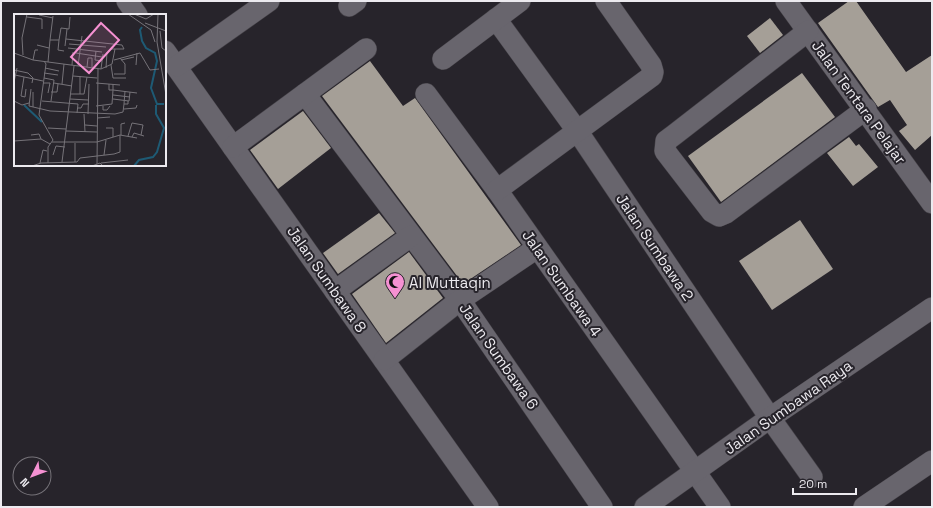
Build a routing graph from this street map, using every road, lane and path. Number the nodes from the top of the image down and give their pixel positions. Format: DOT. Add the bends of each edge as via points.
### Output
graph roads {
  1 [pos="127,1"];
  2 [pos="520,1"];
  3 [pos="606,1"];
  4 [pos="786,1"];
  5 [pos="260,3"];
  6 [pos="137,14"];
  7 [pos="496,19"];
  8 [pos="808,31"];
  9 [pos="366,49"];
  10 [pos="171,58"];
  11 [pos="443,59"];
  12 [pos="305,94"];
  13 [pos="426,94"];
  14 [pos="866,109"];
  15 [pos="578,132"];
  16 [pos="233,147"];
  17 [pos="497,190"];
  18 [pos="932,203"];
  19 [pos="411,236"];
  20 [pos="537,248"];
  21 [pos="335,291"];
  22 [pos="460,300"];
  23 [pos="932,308"];
  24 [pos="384,360"];
  25 [pos="770,418"];
  26 [pos="932,461"];
  27 [pos="695,473"];
  28 [pos="812,477"];
  29 [pos="488,507"];
  30 [pos="602,507"];
  31 [pos="646,507"];
  32 [pos="720,507"];
  33 [pos="864,507"];
  1 -- 6 [label="street"];
  2 -- 7 [label="street"];
  3 -- 15 [label="street" via="651,65 653,72 650,78"];
  4 -- 8 [label="street, Jalan Tentara Pelajar"];
  5 -- 10 [label="street"];
  7 -- 11 [label="street"];
  7 -- 15 [label="street, Jalan Sumbawa 2"];
  8 -- 14 [label="street, Jalan Tentara Pelajar"];
  8 -- 14 [label="street" via="674,134 666,141 665,151 712,212 719,216"];
  9 -- 12 [label="street"];
  10 -- 16 [label="street, Jalan Sumbawa 8"];
  12 -- 16 [label="street"];
  12 -- 19 [label="street, Jalan Sumbawa 6"];
  13 -- 17 [label="street, Jalan Sumbawa 4"];
  14 -- 18 [label="street, Jalan Tentara Pelajar"];
  15 -- 17 [label="street"];
  15 -- 25 [label="street, Jalan Sumbawa 2"];
  16 -- 21 [label="street, Jalan Sumbawa 8"];
  17 -- 20 [label="street, Jalan Sumbawa 4"];
  19 -- 21 [label="street"];
  19 -- 22 [label="street, Jalan Sumbawa 6"];
  20 -- 22 [label="street"];
  20 -- 27 [label="street, Jalan Sumbawa 4"];
  21 -- 24 [label="street, Jalan Sumbawa 8"];
  22 -- 24 [label="street"];
  22 -- 30 [label="street, Jalan Sumbawa 6"];
  23 -- 25 [label="street, Jalan Sumbawa Raya"];
  24 -- 29 [label="street, Jalan Sumbawa 8"];
  25 -- 27 [label="street, Jalan Sumbawa Raya"];
  25 -- 28 [label="street, Jalan Sumbawa 2"];
  26 -- 33 [label="street"];
  27 -- 31 [label="street, Jalan Sumbawa Raya"];
  27 -- 32 [label="street, Jalan Sumbawa 4"];
}
